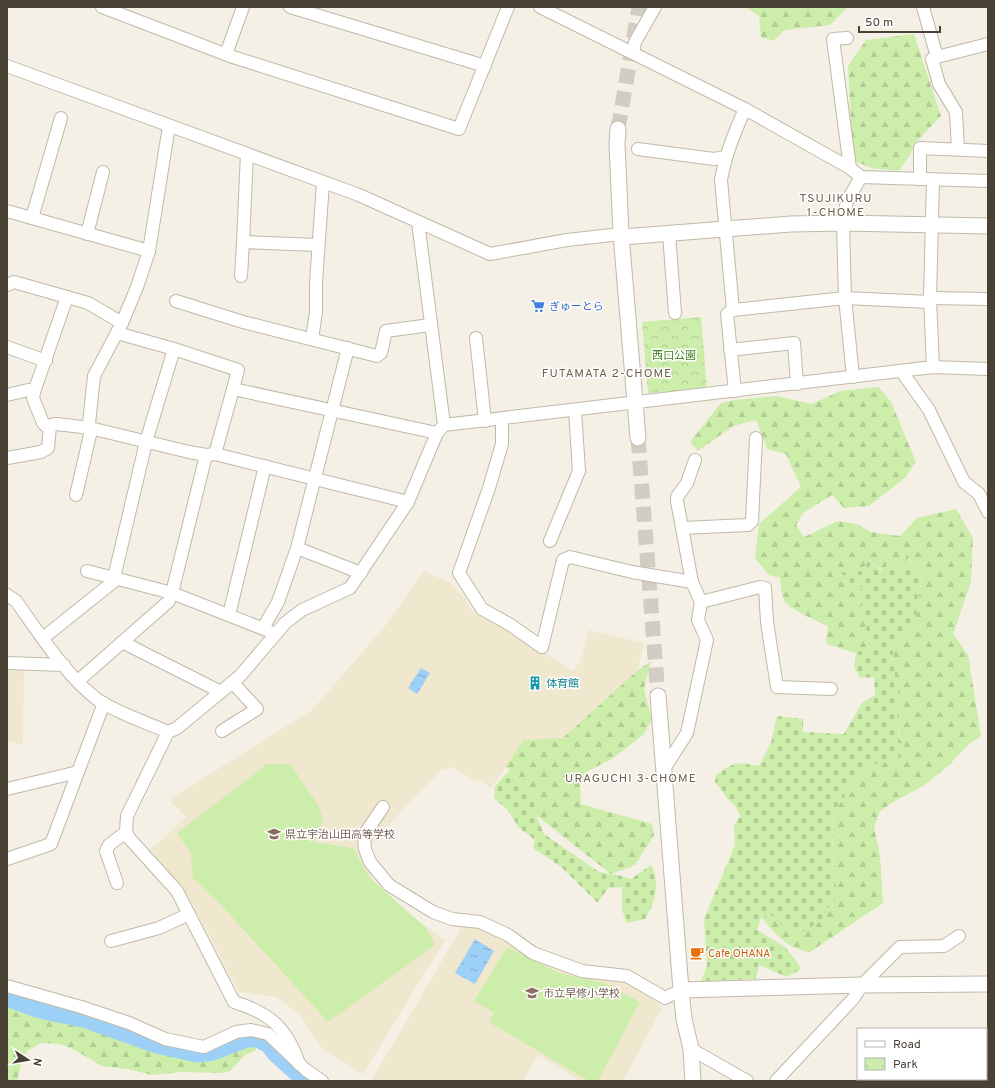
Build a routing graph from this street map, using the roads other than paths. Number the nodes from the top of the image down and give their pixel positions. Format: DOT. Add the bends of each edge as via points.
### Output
graph roads {
  1 [pos="102,7"];
  2 [pos="243,7"];
  3 [pos="290,7"];
  4 [pos="508,7"];
  5 [pos="540,7"];
  6 [pos="655,7"];
  7 [pos="923,7"];
  8 [pos="847,38"];
  9 [pos="988,44"];
  10 [pos="633,53"];
  11 [pos="226,54"];
  12 [pos="937,57"];
  13 [pos="7,66"];
  14 [pos="485,66"];
  15 [pos="745,109"];
  16 [pos="61,118"];
  17 [pos="169,126"];
  18 [pos="618,129"];
  19 [pos="638,149"];
  20 [pos="958,149"];
  21 [pos="988,151"];
  22 [pos="247,154"];
  23 [pos="726,157"];
  24 [pos="850,168"];
  25 [pos="104,172"];
  26 [pos="861,178"];
  27 [pos="920,179"];
  28 [pos="933,180"];
  29 [pos="988,181"];
  30 [pos="322,182"];
  31 [pos="7,211"];
  32 [pos="32,218"];
  33 [pos="418,222"];
  34 [pos="843,222"];
  35 [pos="932,225"];
  36 [pos="988,226"];
  37 [pos="726,229"];
  38 [pos="87,234"];
  39 [pos="669,234"];
  40 [pos="621,236"];
  41 [pos="243,242"];
  42 [pos="318,245"];
  43 [pos="149,251"];
  44 [pos="241,276"];
  45 [pos="7,285"];
  46 [pos="67,297"];
  47 [pos="845,298"];
  48 [pos="988,299"];
  49 [pos="930,300"];
  50 [pos="176,301"];
  51 [pos="733,310"];
  52 [pos="675,313"];
  53 [pos="430,326"];
  54 [pos="119,328"];
  55 [pos="476,338"];
  56 [pos="312,339"];
  57 [pos="7,347"];
  58 [pos="348,348"];
  59 [pos="174,349"];
  60 [pos="730,350"];
  61 [pos="46,361"];
  62 [pos="934,367"];
  63 [pos="988,369"];
  64 [pos="902,372"];
  65 [pos="853,377"];
  66 [pos="797,384"];
  67 [pos="232,389"];
  68 [pos="735,391"];
  69 [pos="34,392"];
  70 [pos="7,395"];
  71 [pos="635,402"];
  72 [pos="332,410"];
  73 [pos="575,410"];
  74 [pos="502,418"];
  75 [pos="484,421"];
  76 [pos="50,426"];
  77 [pos="90,428"];
  78 [pos="440,429"];
  79 [pos="638,438"];
  80 [pos="756,438"];
  81 [pos="146,442"];
  82 [pos="210,454"];
  83 [pos="7,458"];
  84 [pos="695,460"];
  85 [pos="265,466"];
  86 [pos="315,478"];
  87 [pos="76,495"];
  88 [pos="984,495"];
  89 [pos="408,502"];
  90 [pos="988,512"];
  91 [pos="682,528"];
  92 [pos="550,541"];
  93 [pos="297,548"];
  94 [pos="87,571"];
  95 [pos="360,573"];
  96 [pos="114,578"];
  97 [pos="692,582"];
  98 [pos="172,593"];
  99 [pos="7,595"];
  100 [pos="701,602"];
  101 [pos="229,615"];
  102 [pos="263,628"];
  103 [pos="276,634"];
  104 [pos="43,638"];
  105 [pos="122,642"];
  106 [pos="7,663"];
  107 [pos="64,665"];
  108 [pos="78,681"];
  109 [pos="233,683"];
  110 [pos="831,689"];
  111 [pos="221,692"];
  112 [pos="658,696"];
  113 [pos="104,703"];
  114 [pos="222,731"];
  115 [pos="168,732"];
  116 [pos="664,769"];
  117 [pos="78,772"];
  118 [pos="7,788"];
  119 [pos="383,807"];
  120 [pos="126,832"];
  121 [pos="7,859"];
  122 [pos="117,883"];
  123 [pos="189,914"];
  124 [pos="959,936"];
  125 [pos="111,941"];
  126 [pos="988,984"];
  127 [pos="862,985"];
  128 [pos="7,986"];
  129 [pos="681,990"];
  130 [pos="691,1049"];
  131 [pos="298,1064"];
  132 [pos="322,1081"];
  133 [pos="693,1081"];
  134 [pos="747,1081"];
  135 [pos="776,1081"];
  1 -- 11 [label="street"];
  2 -- 11 [label="street"];
  3 -- 14 [label="street"];
  4 -- 14 [label="street"];
  5 -- 10 [label="street"];
  6 -- 10 [label="street" via="635,42"];
  7 -- 12 [label="street"];
  8 -- 24 [label="street" via="833,39"];
  9 -- 12 [label="street"];
  10 -- 15 [label="street"];
  11 -- 14 [label="street" via="459,129"];
  12 -- 20 [label="street" via="932,59 939,84 956,112"];
  13 -- 17 [label="street"];
  15 -- 23 [label="street"];
  15 -- 24 [label="street"];
  16 -- 32 [label="street"];
  17 -- 22 [label="street"];
  17 -- 43 [label="street"];
  18 -- 40 [label="street"];
  19 -- 23 [label="street" via="714,159"];
  20 -- 21 [label="street"];
  20 -- 27 [label="street" via="920,148"];
  22 -- 30 [label="street"];
  22 -- 41 [label="street"];
  23 -- 37 [label="street" via="721,180"];
  24 -- 26 [label="street"];
  25 -- 38 [label="street"];
  26 -- 27 [label="street"];
  26 -- 34 [label="street" via="847,201"];
  27 -- 28 [label="street"];
  28 -- 29 [label="street"];
  28 -- 35 [label="street"];
  30 -- 33 [label="street" via="359,195"];
  30 -- 42 [label="street"];
  31 -- 32 [label="street"];
  32 -- 38 [label="street"];
  33 -- 40 [label="street" via="490,254 567,240"];
  33 -- 53 [label="street"];
  34 -- 35 [label="street"];
  34 -- 37 [label="street"];
  34 -- 47 [label="street"];
  35 -- 36 [label="street"];
  35 -- 49 [label="street"];
  37 -- 39 [label="street"];
  37 -- 51 [label="street"];
  38 -- 43 [label="street"];
  39 -- 40 [label="street"];
  39 -- 52 [label="street"];
  40 -- 71 [label="street"];
  41 -- 42 [label="street"];
  41 -- 44 [label="street"];
  42 -- 56 [label="street" via="316,312"];
  43 -- 54 [label="street"];
  45 -- 46 [label="street" via="14,282"];
  46 -- 54 [label="street" via="88,303"];
  46 -- 61 [label="street"];
  47 -- 49 [label="street"];
  47 -- 51 [label="street"];
  47 -- 65 [label="street"];
  48 -- 49 [label="street"];
  49 -- 62 [label="street"];
  50 -- 56 [label="street" via="243,322"];
  51 -- 60 [label="street" via="727,314"];
  53 -- 58 [label="street" via="386,331 381,353 377,356"];
  53 -- 78 [label="street"];
  54 -- 59 [label="street"];
  54 -- 77 [label="street" via="94,376"];
  55 -- 75 [label="street"];
  56 -- 58 [label="street"];
  57 -- 61 [label="street"];
  58 -- 72 [label="street"];
  59 -- 67 [label="street" via="238,370"];
  59 -- 81 [label="street"];
  60 -- 66 [label="street" via="794,343"];
  60 -- 68 [label="street"];
  61 -- 69 [label="street"];
  62 -- 63 [label="street"];
  62 -- 64 [label="street"];
  64 -- 65 [label="street"];
  64 -- 88 [label="street" via="929,410 964,482"];
  65 -- 66 [label="street"];
  66 -- 68 [label="street"];
  67 -- 72 [label="street"];
  67 -- 82 [label="street"];
  68 -- 71 [label="street"];
  69 -- 70 [label="street" via="28,390"];
  69 -- 76 [label="street" via="33,398 43,423"];
  71 -- 73 [label="street"];
  71 -- 79 [label="street"];
  72 -- 78 [label="street"];
  72 -- 86 [label="street"];
  73 -- 74 [label="street"];
  73 -- 92 [label="street" via="579,471"];
  74 -- 75 [label="street"];
  74 -- 97 [label="street" via="502,444 459,573 482,609 542,647 563,560 570,557 632,572"];
  75 -- 78 [label="street"];
  76 -- 77 [label="street" via="57,424"];
  76 -- 83 [label="street" via="48,448 41,452"];
  77 -- 81 [label="street"];
  77 -- 87 [label="street"];
  78 -- 89 [label="street"];
  80 -- 91 [label="street" via="752,522 748,526"];
  81 -- 82 [label="street"];
  81 -- 96 [label="street"];
  82 -- 85 [label="street"];
  82 -- 98 [label="street"];
  84 -- 91 [label="street" via="687,483 677,497"];
  85 -- 86 [label="street"];
  85 -- 101 [label="street"];
  86 -- 89 [label="street"];
  86 -- 93 [label="street"];
  88 -- 90 [label="street"];
  89 -- 95 [label="street"];
  91 -- 97 [label="street"];
  93 -- 95 [label="street"];
  93 -- 102 [label="street" via="278,602"];
  94 -- 96 [label="street"];
  95 -- 103 [label="street" via="350,588 302,610"];
  96 -- 98 [label="street"];
  96 -- 104 [label="street" via="113,582"];
  97 -- 100 [label="street"];
  98 -- 101 [label="street"];
  98 -- 105 [label="street" via="169,601"];
  99 -- 104 [label="street" via="16,600"];
  100 -- 110 [label="street" via="760,587 765,588 767,622 777,687"];
  100 -- 116 [label="street" via="698,620 707,640 687,733"];
  101 -- 102 [label="street"];
  102 -- 103 [label="street"];
  103 -- 109 [label="street"];
  104 -- 107 [label="street"];
  105 -- 108 [label="street"];
  105 -- 111 [label="street"];
  106 -- 107 [label="street"];
  107 -- 108 [label="street"];
  108 -- 113 [label="street"];
  109 -- 111 [label="street"];
  109 -- 114 [label="street" via="256,709"];
  111 -- 115 [label="street" via="177,728"];
  112 -- 116 [label="street"];
  113 -- 115 [label="street"];
  113 -- 117 [label="street"];
  115 -- 120 [label="street" via="129,811"];
  116 -- 129 [label="street"];
  117 -- 118 [label="street"];
  117 -- 121 [label="street" via="51,844"];
  119 -- 129 [label="street" via="364,835 365,849 370,862 389,885 433,912 480,922 508,935 533,953 562,964 582,971 627,976 665,998"];
  120 -- 122 [label="street" via="109,845 106,851"];
  120 -- 123 [label="street" via="147,860 157,867 177,891"];
  123 -- 125 [label="street" via="159,928"];
  123 -- 131 [label="street" via="234,1002 258,1010 274,1020 293,1048"];
  124 -- 127 [label="street" via="944,946 900,947"];
  126 -- 127 [label="street"];
  127 -- 129 [label="street"];
  127 -- 135 [label="street" via="853,999"];
  128 -- 131 [label="street" via="129,1023 165,1039 204,1047 236,1032 259,1031 273,1037"];
  129 -- 130 [label="street"];
  130 -- 133 [label="street"];
  130 -- 134 [label="street"];
  131 -- 132 [label="street"];
}
